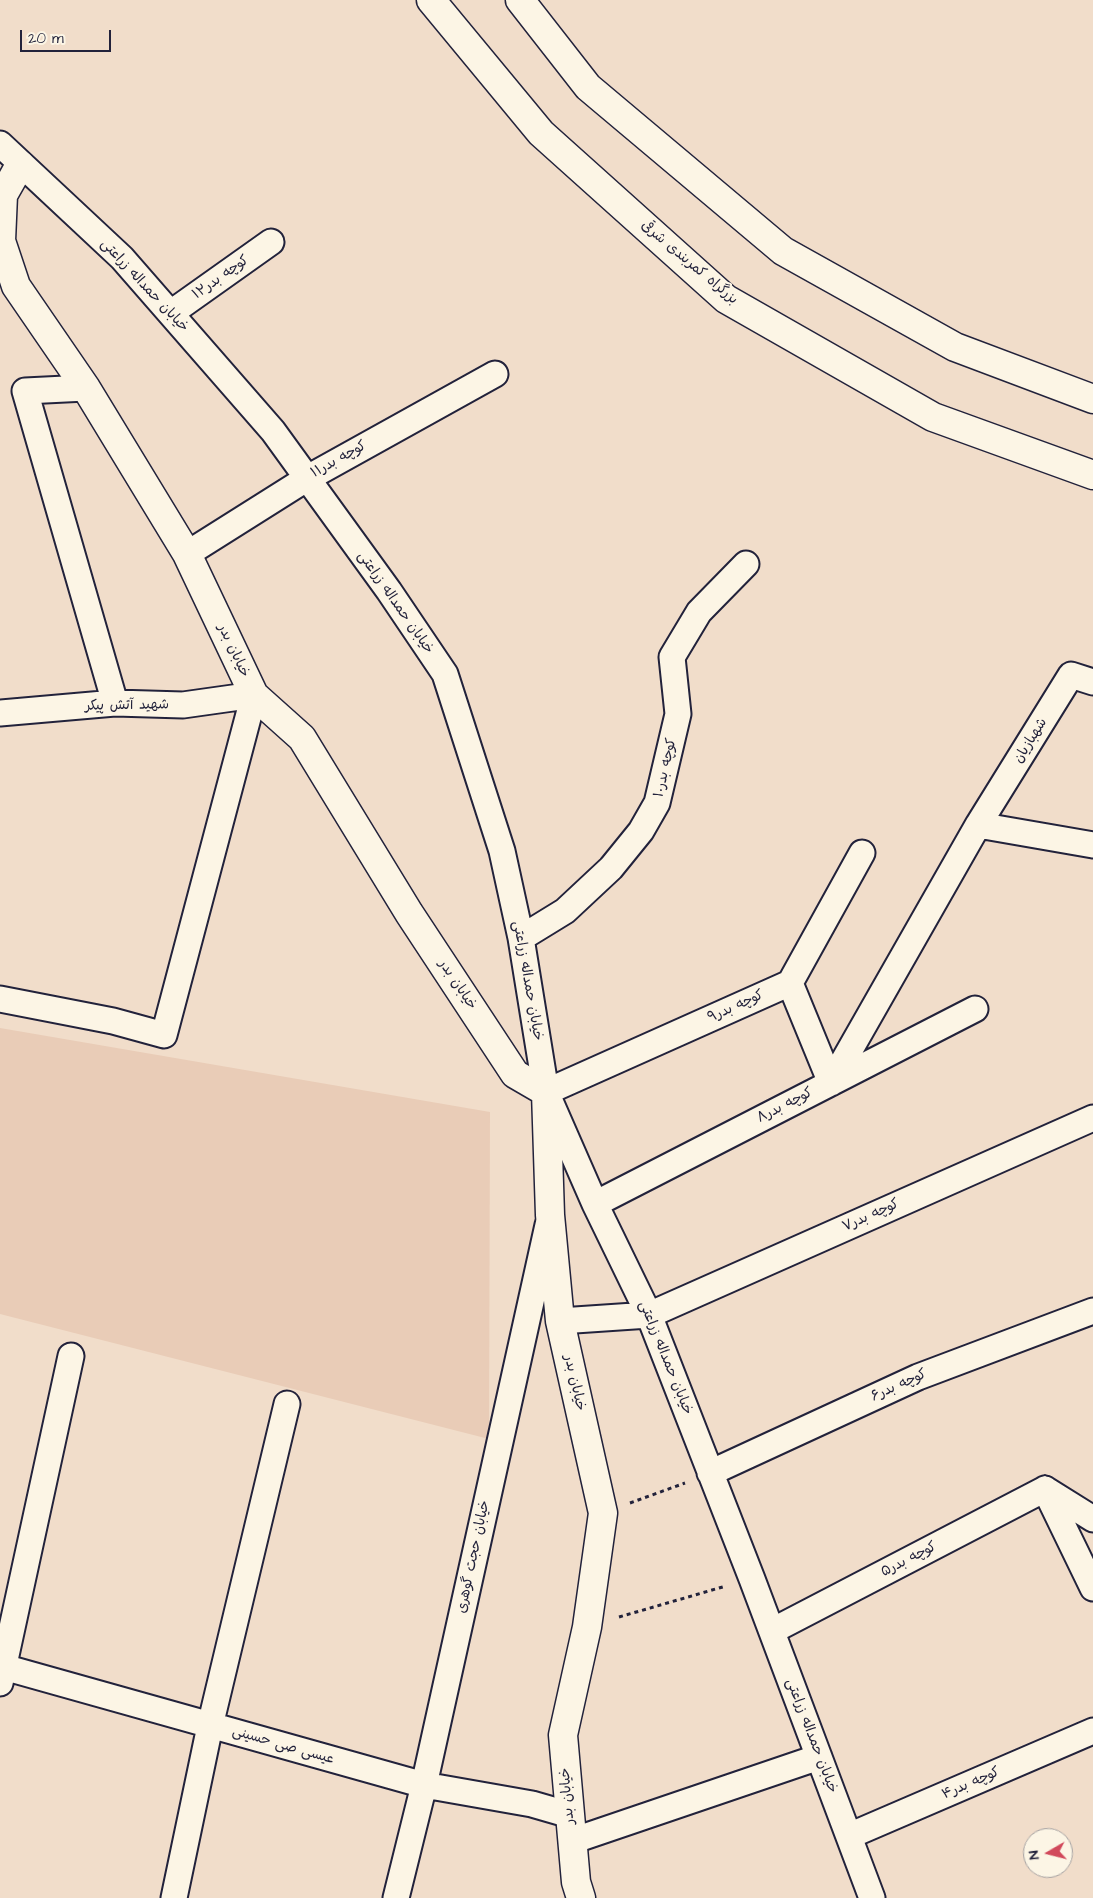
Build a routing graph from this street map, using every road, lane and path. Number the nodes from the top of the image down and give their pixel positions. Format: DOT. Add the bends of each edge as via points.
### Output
graph roads {
  1 [pos="431,0"];
  2 [pos="520,0"];
  3 [pos="0,144"];
  4 [pos="20,166"];
  5 [pos="271,242"];
  6 [pos="170,313"];
  7 [pos="495,374"];
  8 [pos="86,388"];
  9 [pos="1093,399"];
  10 [pos="1093,475"];
  11 [pos="306,479"];
  12 [pos="187,554"];
  13 [pos="746,564"];
  14 [pos="1093,682"];
  15 [pos="254,695"];
  16 [pos="115,703"];
  17 [pos="0,713"];
  18 [pos="978,825"];
  19 [pos="1093,845"];
  20 [pos="862,853"];
  21 [pos="521,938"];
  22 [pos="790,983"];
  23 [pos="0,999"];
  24 [pos="975,1009"];
  25 [pos="831,1083"];
  26 [pos="546,1092"];
  27 [pos="1093,1118"];
  28 [pos="596,1204"];
  29 [pos="550,1215"];
  30 [pos="1093,1311"];
  31 [pos="649,1315"];
  32 [pos="560,1321"];
  33 [pos="71,1356"];
  34 [pos="287,1404"];
  35 [pos="710,1473"];
  36 [pos="1045,1489"];
  37 [pos="604,1513"];
  38 [pos="1093,1519"];
  39 [pos="752,1579"];
  40 [pos="1093,1588"];
  41 [pos="587,1627"];
  42 [pos="772,1631"];
  43 [pos="1,1672"];
  44 [pos="210,1726"];
  45 [pos="1093,1731"];
  46 [pos="819,1757"];
  47 [pos="424,1785"];
  48 [pos="571,1828"];
  49 [pos="849,1836"];
  50 [pos="174,1898"];
  51 [pos="396,1898"];
  52 [pos="581,1898"];
  53 [pos="872,1898"];
  1 -- 10 [label="main road, بزرگراه کمربندی شرقی" via="541,133 726,299 933,417"];
  2 -- 9 [label="main road" via="588,87 784,251 955,347"];
  3 -- 4 [label="street, خیابان حمداله زراعتی"];
  4 -- 6 [label="street, خیابان حمداله زراعتی" via="122,258"];
  4 -- 8 [label="main road, خیابان بدر" via="3,195 2,241 16,286"];
  5 -- 6 [label="street, کوچه بدر۱۲"];
  6 -- 11 [label="street, خیابان حمداله زراعتی" via="273,431"];
  7 -- 11 [label="street, کوچه بدر۱۱"];
  8 -- 12 [label="main road, خیابان بدر"];
  8 -- 16 [label="street" via="25,392"];
  11 -- 12 [label="street, کوچه بدر۱۱"];
  11 -- 21 [label="street, خیابان حمداله زراعتی" via="445,674 502,852"];
  12 -- 15 [label="main road, خیابان بدر"];
  13 -- 21 [label="street, کوچه بدر۱۰" via="699,612 672,657 678,714 658,803 641,831 611,868 565,912"];
  14 -- 18 [label="street, شهبازیان" via="1072,676"];
  15 -- 16 [label="street, شهید آتش پیکر" via="183,705"];
  15 -- 23 [label="street" via="164,1035 113,1021"];
  15 -- 26 [label="main road, خیابان بدر" via="302,738 409,913 516,1074"];
  16 -- 17 [label="street, شهید آتش پیکر"];
  18 -- 19 [label="street"];
  18 -- 25 [label="street"];
  20 -- 22 [label="street"];
  21 -- 26 [label="street, خیابان حمداله زراعتی"];
  22 -- 25 [label="street"];
  22 -- 26 [label="street, کوچه بدر۹"];
  24 -- 25 [label="street, کوچه بدر۸"];
  25 -- 28 [label="street, کوچه بدر۸"];
  26 -- 28 [label="street, خیابان حمداله زراعتی"];
  26 -- 29 [label="main road, خیابان بدر"];
  27 -- 31 [label="street, کوچه بدر۷"];
  28 -- 31 [label="street, خیابان حمداله زراعتی"];
  29 -- 32 [label="main road, خیابان بدر"];
  29 -- 47 [label="street, خیابان حجت گوهری"];
  30 -- 35 [label="street, کوچه بدر۶" via="918,1377"];
  31 -- 32 [label="street"];
  31 -- 35 [label="street, خیابان حمداله زراعتی"];
  32 -- 37 [label="main road, خیابان بدر"];
  33 -- 43 [label="street"];
  34 -- 44 [label="street"];
  35 -- 37 [label="path"];
  35 -- 39 [label="street, خیابان حمداله زراعتی"];
  36 -- 38 [label="street"];
  36 -- 40 [label="street"];
  36 -- 42 [label="street, کوچه بدر۵"];
  37 -- 41 [label="main road, خیابان بدر"];
  39 -- 41 [label="path"];
  39 -- 42 [label="street, خیابان حمداله زراعتی"];
  41 -- 48 [label="main road, خیابان بدر" via="563,1735"];
  42 -- 46 [label="street, خیابان حمداله زراعتی"];
  43 -- 44 [label="street, عیسی صی حسینی"];
  44 -- 47 [label="street, عیسی صی حسینی"];
  44 -- 50 [label="street"];
  45 -- 49 [label="street, کوچه بدر۴"];
  46 -- 48 [label="street"];
  46 -- 49 [label="street, خیابان حمداله زراعتی"];
  47 -- 48 [label="street, عیسی صی حسینی" via="532,1804"];
  47 -- 51 [label="street, خیابان حجت گوهری"];
  48 -- 52 [label="main road, خیابان بدر" via="576,1882"];
  49 -- 53 [label="street, خیابان حمداله زراعتی"];
}
